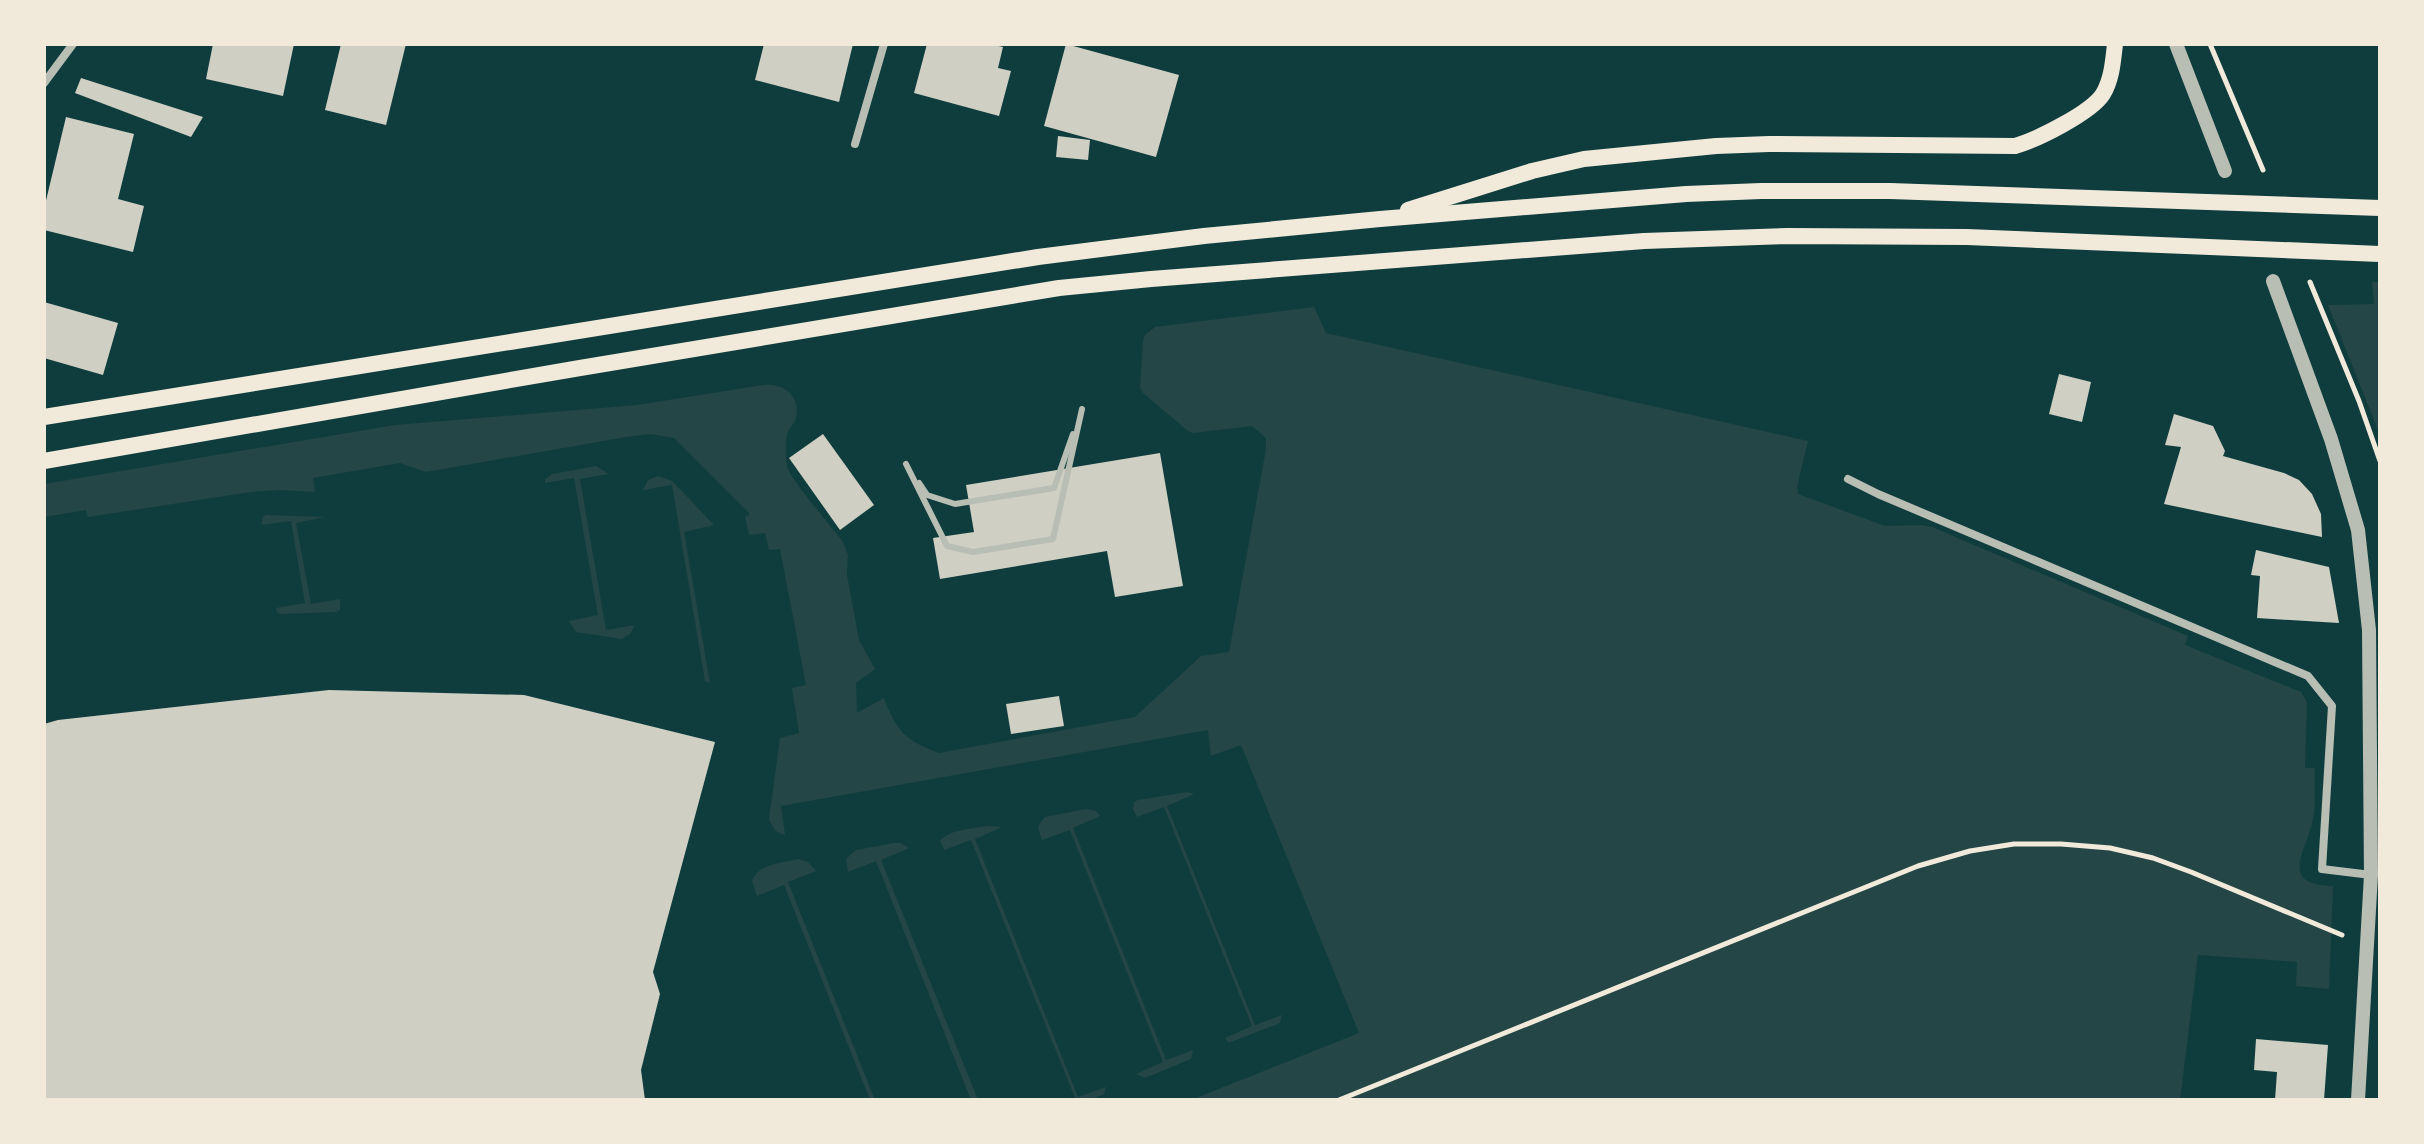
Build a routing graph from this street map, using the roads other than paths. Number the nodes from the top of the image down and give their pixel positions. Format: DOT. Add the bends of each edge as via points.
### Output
graph roads {
  1 [pos="73,44"];
  2 [pos="884,44"];
  3 [pos="2115,44"];
  4 [pos="2176,44"];
  5 [pos="44,83"];
  6 [pos="855,144"];
  7 [pos="2225,171"];
  8 [pos="2380,208"];
  9 [pos="1380,219"];
  10 [pos="2380,254"];
  11 [pos="2273,281"];
  12 [pos="1082,409"];
  13 [pos="44,417"];
  14 [pos="44,461"];
  15 [pos="1848,479"];
  16 [pos="2371,875"];
  17 [pos="2358,1100"];
  1 -- 5 [label="street"];
  2 -- 6 [label="street"];
  3 -- 9 [label="main road" via="2108,83 2095,103 2015,146 1769,144 1584,159"];
  4 -- 7 [label="street"];
  8 -- 9 [label="main road" via="1761,191"];
  9 -- 13 [label="main road" via="1038,257"];
  10 -- 14 [label="main road" via="2072,240 1787,236 1644,241 1151,279 1044,290"];
  11 -- 16 [label="street" via="2358,530 2369,630"];
  12 -- 12 [label="lane" via="1054,488 955,504 927,495 906,464 947,546 973,552 1053,539"];
  15 -- 16 [label="street" via="2308,676 2332,706 2322,869"];
  16 -- 17 [label="street"];
}
